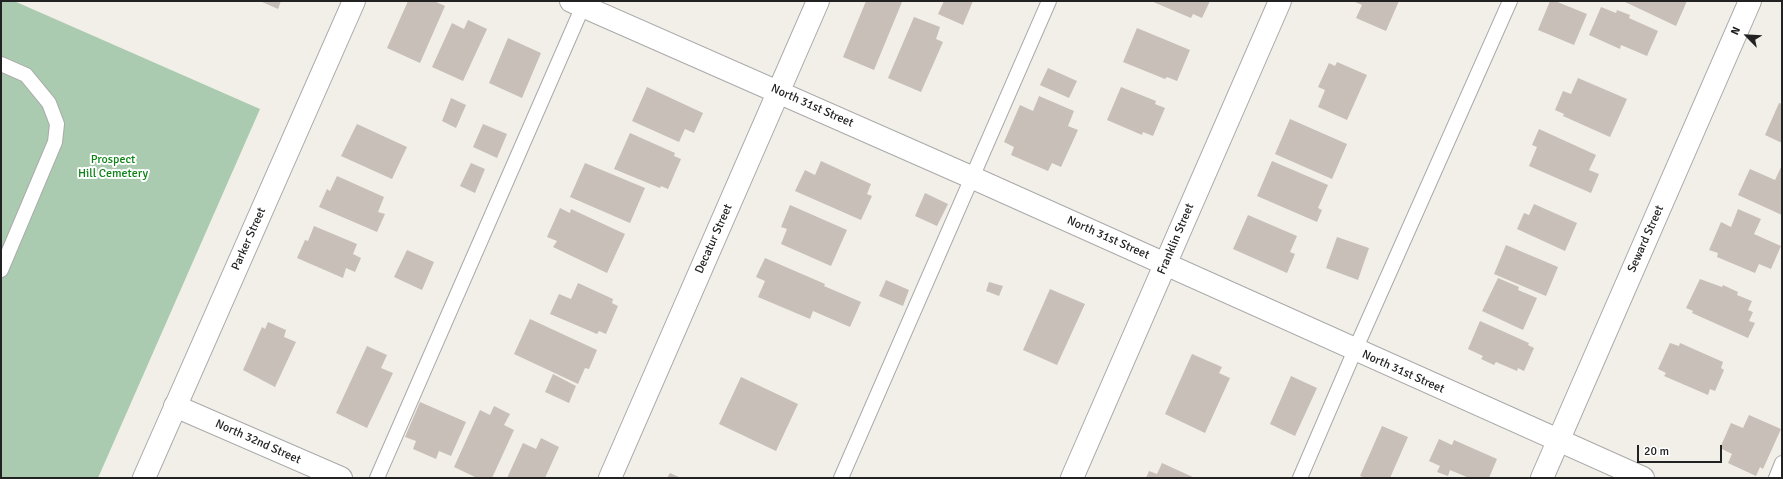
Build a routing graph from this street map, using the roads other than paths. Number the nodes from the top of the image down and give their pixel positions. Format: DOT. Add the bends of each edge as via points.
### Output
graph roads {
  1 [pos="354,1"];
  2 [pos="818,1"];
  3 [pos="1049,1"];
  4 [pos="1280,1"];
  5 [pos="1510,1"];
  6 [pos="1750,1"];
  7 [pos="577,4"];
  8 [pos="1,64"];
  9 [pos="778,91"];
  10 [pos="971,177"];
  11 [pos="1166,264"];
  12 [pos="1,270"];
  13 [pos="1355,350"];
  14 [pos="175,406"];
  15 [pos="1558,441"];
  16 [pos="1782,463"];
  17 [pos="144,478"];
  18 [pos="341,478"];
  19 [pos="377,478"];
  20 [pos="610,478"];
  21 [pos="840,478"];
  22 [pos="1072,478"];
  23 [pos="1300,478"];
  24 [pos="1542,478"];
  25 [pos="1643,478"];
  26 [pos="1776,478"];
  1 -- 14 [label="street, Parker Street"];
  2 -- 9 [label="street, Decatur Street"];
  3 -- 10 [label="lane"];
  4 -- 11 [label="street, Franklin Street"];
  5 -- 13 [label="lane"];
  6 -- 15 [label="street, Seward Street"];
  7 -- 9 [label="street, North 31st Street"];
  7 -- 19 [label="lane"];
  8 -- 12 [label="lane" via="26,75 49,103 57,124 55,142"];
  9 -- 10 [label="street, North 31st Street"];
  9 -- 20 [label="street, Decatur Street"];
  10 -- 11 [label="street, North 31st Street"];
  10 -- 21 [label="lane"];
  11 -- 13 [label="street, North 31st Street"];
  11 -- 22 [label="street, Franklin Street"];
  13 -- 15 [label="street, North 31st Street"];
  13 -- 23 [label="lane"];
  14 -- 17 [label="street, Parker Street"];
  14 -- 18 [label="street, North 32nd Street"];
  15 -- 24 [label="street, Seward Street"];
  15 -- 25 [label="street, North 31st Street"];
  16 -- 26 [label="lane"];
}
